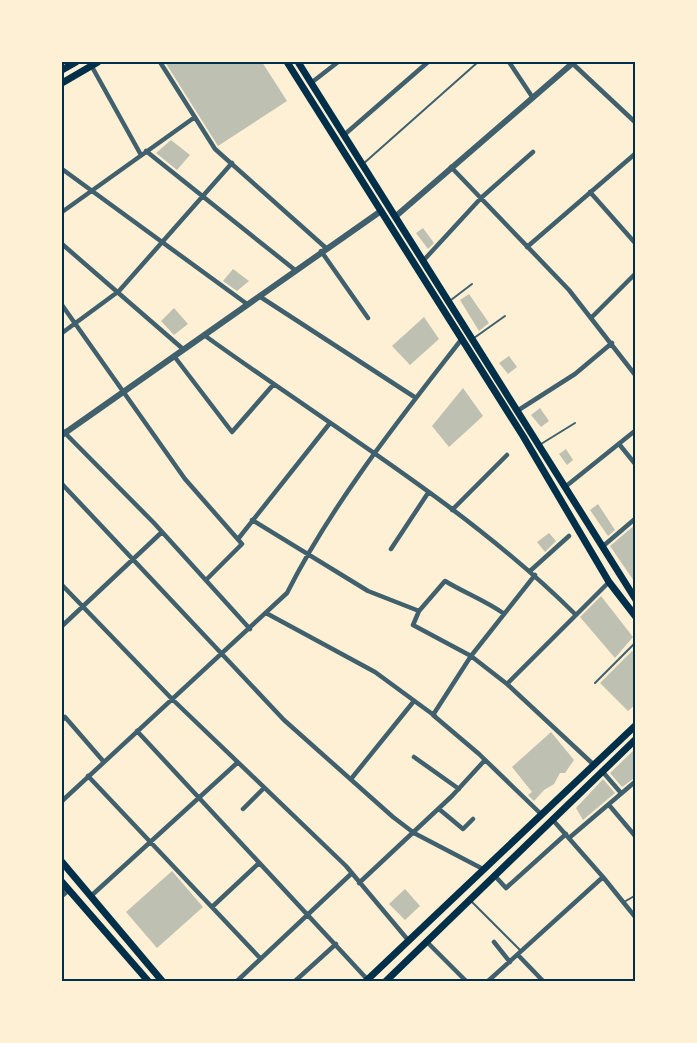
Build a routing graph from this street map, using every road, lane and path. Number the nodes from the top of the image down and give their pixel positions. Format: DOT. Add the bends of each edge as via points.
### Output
graph roads {
  1 [pos="76,62"];
  2 [pos="160,62"];
  3 [pos="287,62"];
  4 [pos="298,62"];
  5 [pos="338,62"];
  6 [pos="428,62"];
  7 [pos="478,62"];
  8 [pos="509,62"];
  9 [pos="573,62"];
  10 [pos="95,63"];
  11 [pos="62,70"];
  12 [pos="62,83"];
  13 [pos="311,83"];
  14 [pos="533,98"];
  15 [pos="195,117"];
  16 [pos="636,123"];
  17 [pos="344,135"];
  18 [pos="533,152"];
  19 [pos="143,153"];
  20 [pos="636,153"];
  21 [pos="232,163"];
  22 [pos="363,164"];
  23 [pos="451,167"];
  24 [pos="62,169"];
  25 [pos="90,191"];
  26 [pos="590,192"];
  27 [pos="202,197"];
  28 [pos="481,198"];
  29 [pos="381,211"];
  30 [pos="62,212"];
  31 [pos="396,216"];
  32 [pos="163,241"];
  33 [pos="62,244"];
  34 [pos="636,244"];
  35 [pos="526,247"];
  36 [pos="324,250"];
  37 [pos="423,261"];
  38 [pos="295,270"];
  39 [pos="636,273"];
  40 [pos="472,284"];
  41 [pos="119,291"];
  42 [pos="259,296"];
  43 [pos="449,302"];
  44 [pos="247,304"];
  45 [pos="62,305"];
  46 [pos="505,316"];
  47 [pos="368,318"];
  48 [pos="591,318"];
  49 [pos="75,323"];
  50 [pos="62,333"];
  51 [pos="204,335"];
  52 [pos="461,340"];
  53 [pos="471,340"];
  54 [pos="612,343"];
  55 [pos="183,349"];
  56 [pos="174,356"];
  57 [pos="636,376"];
  58 [pos="273,385"];
  59 [pos="124,391"];
  60 [pos="416,398"];
  61 [pos="517,411"];
  62 [pos="330,423"];
  63 [pos="575,423"];
  64 [pos="636,430"];
  65 [pos="62,433"];
  66 [pos="619,444"];
  67 [pos="538,445"];
  68 [pos="375,454"];
  69 [pos="507,455"];
  70 [pos="636,465"];
  71 [pos="62,484"];
  72 [pos="565,487"];
  73 [pos="428,493"];
  74 [pos="452,510"];
  75 [pos="636,518"];
  76 [pos="252,519"];
  77 [pos="162,532"];
  78 [pos="568,536"];
  79 [pos="238,539"];
  80 [pos="602,547"];
  81 [pos="391,549"];
  82 [pos="306,554"];
  83 [pos="133,559"];
  84 [pos="611,562"];
  85 [pos="601,569"];
  86 [pos="530,572"];
  87 [pos="536,575"];
  88 [pos="206,580"];
  89 [pos="609,582"];
  90 [pos="62,585"];
  91 [pos="636,600"];
  92 [pos="83,607"];
  93 [pos="419,611"];
  94 [pos="266,613"];
  95 [pos="503,613"];
  96 [pos="574,614"];
  97 [pos="636,617"];
  98 [pos="62,626"];
  99 [pos="250,629"];
  100 [pos="636,642"];
  101 [pos="221,653"];
  102 [pos="471,656"];
  103 [pos="595,682"];
  104 [pos="507,684"];
  105 [pos="172,699"];
  106 [pos="414,701"];
  107 [pos="63,716"];
  108 [pos="438,719"];
  109 [pos="634,728"];
  110 [pos="137,731"];
  111 [pos="636,739"];
  112 [pos="414,757"];
  113 [pos="485,760"];
  114 [pos="104,762"];
  115 [pos="237,763"];
  116 [pos="594,765"];
  117 [pos="602,771"];
  118 [pos="88,776"];
  119 [pos="351,779"];
  120 [pos="636,781"];
  121 [pos="264,788"];
  122 [pos="459,789"];
  123 [pos="621,793"];
  124 [pos="199,798"];
  125 [pos="62,801"];
  126 [pos="609,804"];
  127 [pos="243,809"];
  128 [pos="439,809"];
  129 [pos="541,814"];
  130 [pos="473,819"];
  131 [pos="552,819"];
  132 [pos="414,833"];
  133 [pos="568,836"];
  134 [pos="636,837"];
  135 [pos="151,842"];
  136 [pos="62,862"];
  137 [pos="259,863"];
  138 [pos="483,869"];
  139 [pos="352,873"];
  140 [pos="494,875"];
  141 [pos="603,877"];
  142 [pos="62,882"];
  143 [pos="359,883"];
  144 [pos="68,890"];
  145 [pos="62,895"];
  146 [pos="636,895"];
  147 [pos="91,897"];
  148 [pos="469,899"];
  149 [pos="624,902"];
  150 [pos="212,907"];
  151 [pos="102,910"];
  152 [pos="307,914"];
  153 [pos="92,918"];
  154 [pos="636,918"];
  155 [pos="408,940"];
  156 [pos="426,941"];
  157 [pos="494,942"];
  158 [pos="336,944"];
  159 [pos="519,953"];
  160 [pos="261,958"];
  161 [pos="510,962"];
  162 [pos="366,980"];
  163 [pos="149,981"];
  164 [pos="163,981"];
  165 [pos="236,981"];
  166 [pos="294,981"];
  167 [pos="385,981"];
  168 [pos="466,981"];
  169 [pos="488,981"];
  170 [pos="542,981"];
  1 -- 11 [label="main road"];
  2 -- 15 [label="street"];
  3 -- 29 [label="main road"];
  4 -- 13 [label="main road"];
  5 -- 13 [label="street"];
  6 -- 17 [label="street"];
  7 -- 22 [label="lane"];
  8 -- 14 [label="street"];
  9 -- 14 [label="street"];
  9 -- 16 [label="street"];
  10 -- 12 [label="main road"];
  10 -- 19 [label="street"];
  13 -- 17 [label="main road"];
  14 -- 23 [label="street"];
  15 -- 19 [label="street"];
  15 -- 21 [label="street" via="215,148"];
  17 -- 22 [label="main road"];
  18 -- 28 [label="street"];
  19 -- 25 [label="street"];
  19 -- 27 [label="street"];
  20 -- 26 [label="street"];
  21 -- 27 [label="street"];
  21 -- 36 [label="street"];
  22 -- 31 [label="main road"];
  23 -- 28 [label="street"];
  23 -- 31 [label="street"];
  24 -- 25 [label="street"];
  25 -- 30 [label="street"];
  25 -- 32 [label="street"];
  26 -- 34 [label="street"];
  26 -- 35 [label="street"];
  27 -- 32 [label="street"];
  27 -- 38 [label="street"];
  28 -- 35 [label="street"];
  28 -- 37 [label="street"];
  29 -- 36 [label="street"];
  29 -- 52 [label="main road"];
  31 -- 37 [label="main road"];
  32 -- 41 [label="street"];
  32 -- 44 [label="street"];
  33 -- 41 [label="street"];
  35 -- 48 [label="street"];
  36 -- 38 [label="street"];
  36 -- 47 [label="street"];
  37 -- 43 [label="main road"];
  38 -- 42 [label="street"];
  39 -- 48 [label="street"];
  40 -- 43 [label="lane"];
  41 -- 49 [label="street"];
  41 -- 55 [label="street"];
  42 -- 44 [label="street"];
  42 -- 60 [label="street"];
  43 -- 53 [label="main road"];
  44 -- 51 [label="street"];
  45 -- 49 [label="street"];
  46 -- 53 [label="lane"];
  48 -- 54 [label="street"];
  49 -- 50 [label="street"];
  49 -- 59 [label="street"];
  51 -- 55 [label="street"];
  51 -- 58 [label="street"];
  52 -- 60 [label="street"];
  52 -- 85 [label="main road"];
  53 -- 61 [label="main road"];
  54 -- 57 [label="street"];
  54 -- 61 [label="street" via="575,374"];
  55 -- 56 [label="street"];
  56 -- 58 [label="street" via="232,432"];
  56 -- 59 [label="street"];
  58 -- 62 [label="street"];
  59 -- 65 [label="street"];
  59 -- 79 [label="street" via="185,479"];
  60 -- 68 [label="street"];
  61 -- 67 [label="main road"];
  62 -- 68 [label="street"];
  62 -- 76 [label="street"];
  63 -- 67 [label="lane"];
  64 -- 66 [label="street"];
  65 -- 77 [label="street"];
  66 -- 70 [label="street"];
  66 -- 72 [label="street"];
  67 -- 72 [label="main road"];
  68 -- 73 [label="street"];
  68 -- 82 [label="street"];
  69 -- 74 [label="street"];
  71 -- 83 [label="street"];
  72 -- 80 [label="main road"];
  73 -- 74 [label="street"];
  73 -- 81 [label="street"];
  74 -- 86 [label="street"];
  75 -- 80 [label="street"];
  76 -- 79 [label="street"];
  76 -- 82 [label="street"];
  77 -- 83 [label="street"];
  77 -- 88 [label="street"];
  78 -- 86 [label="street"];
  79 -- 88 [label="street" via="242,543"];
  80 -- 84 [label="main road"];
  82 -- 93 [label="street" via="368,591"];
  82 -- 94 [label="street" via="287,593"];
  83 -- 92 [label="street"];
  83 -- 101 [label="street"];
  84 -- 85 [label="main road"];
  84 -- 91 [label="main road"];
  85 -- 89 [label="main road"];
  86 -- 87 [label="street"];
  87 -- 95 [label="street"];
  87 -- 96 [label="street"];
  88 -- 99 [label="street"];
  89 -- 96 [label="street"];
  89 -- 97 [label="main road"];
  90 -- 92 [label="street"];
  92 -- 98 [label="street"];
  92 -- 105 [label="street"];
  93 -- 95 [label="street" via="446,581"];
  93 -- 102 [label="street" via="412,625"];
  94 -- 99 [label="street"];
  94 -- 106 [label="street" via="375,672"];
  95 -- 102 [label="street"];
  96 -- 104 [label="street"];
  99 -- 101 [label="street"];
  100 -- 103 [label="lane"];
  101 -- 105 [label="street"];
  101 -- 119 [label="street" via="284,720"];
  102 -- 104 [label="street"];
  102 -- 108 [label="street" via="433,715"];
  104 -- 116 [label="street"];
  105 -- 110 [label="street"];
  105 -- 115 [label="street"];
  106 -- 108 [label="street"];
  106 -- 119 [label="street"];
  107 -- 114 [label="street"];
  108 -- 113 [label="street"];
  109 -- 116 [label="main road"];
  110 -- 114 [label="street"];
  110 -- 124 [label="street"];
  111 -- 117 [label="main road"];
  112 -- 122 [label="street"];
  113 -- 122 [label="street"];
  113 -- 129 [label="street"];
  114 -- 118 [label="street"];
  115 -- 121 [label="street"];
  115 -- 124 [label="street"];
  116 -- 129 [label="main road"];
  117 -- 123 [label="street"];
  117 -- 131 [label="main road"];
  118 -- 125 [label="street"];
  118 -- 135 [label="street"];
  119 -- 132 [label="street"];
  120 -- 123 [label="street"];
  121 -- 127 [label="street"];
  121 -- 139 [label="street"];
  122 -- 128 [label="street"];
  123 -- 126 [label="street"];
  124 -- 135 [label="street"];
  124 -- 137 [label="street"];
  126 -- 133 [label="street"];
  126 -- 134 [label="street"];
  128 -- 130 [label="street" via="463,829"];
  128 -- 132 [label="street"];
  129 -- 138 [label="main road"];
  131 -- 133 [label="street"];
  131 -- 140 [label="main road"];
  132 -- 138 [label="street"];
  132 -- 143 [label="street"];
  133 -- 140 [label="street" via="506,888"];
  133 -- 141 [label="street"];
  135 -- 147 [label="street"];
  135 -- 150 [label="street"];
  136 -- 147 [label="main road"];
  137 -- 150 [label="street"];
  137 -- 152 [label="street"];
  138 -- 155 [label="main road"];
  139 -- 143 [label="street"];
  139 -- 152 [label="street"];
  140 -- 148 [label="main road"];
  141 -- 149 [label="street"];
  141 -- 159 [label="street"];
  142 -- 144 [label="main road"];
  143 -- 155 [label="street"];
  144 -- 145 [label="street"];
  144 -- 153 [label="main road"];
  146 -- 149 [label="lane"];
  147 -- 151 [label="main road"];
  148 -- 156 [label="main road"];
  148 -- 159 [label="lane"];
  149 -- 154 [label="street"];
  150 -- 160 [label="street"];
  151 -- 153 [label="main road"];
  151 -- 164 [label="main road"];
  152 -- 158 [label="street"];
  152 -- 160 [label="street"];
  153 -- 163 [label="main road"];
  155 -- 162 [label="main road"];
  156 -- 167 [label="main road"];
  156 -- 168 [label="street"];
  157 -- 161 [label="street"];
  158 -- 162 [label="street"];
  158 -- 166 [label="street"];
  159 -- 161 [label="street"];
  159 -- 170 [label="street"];
  160 -- 165 [label="street"];
  161 -- 169 [label="street"];
}
